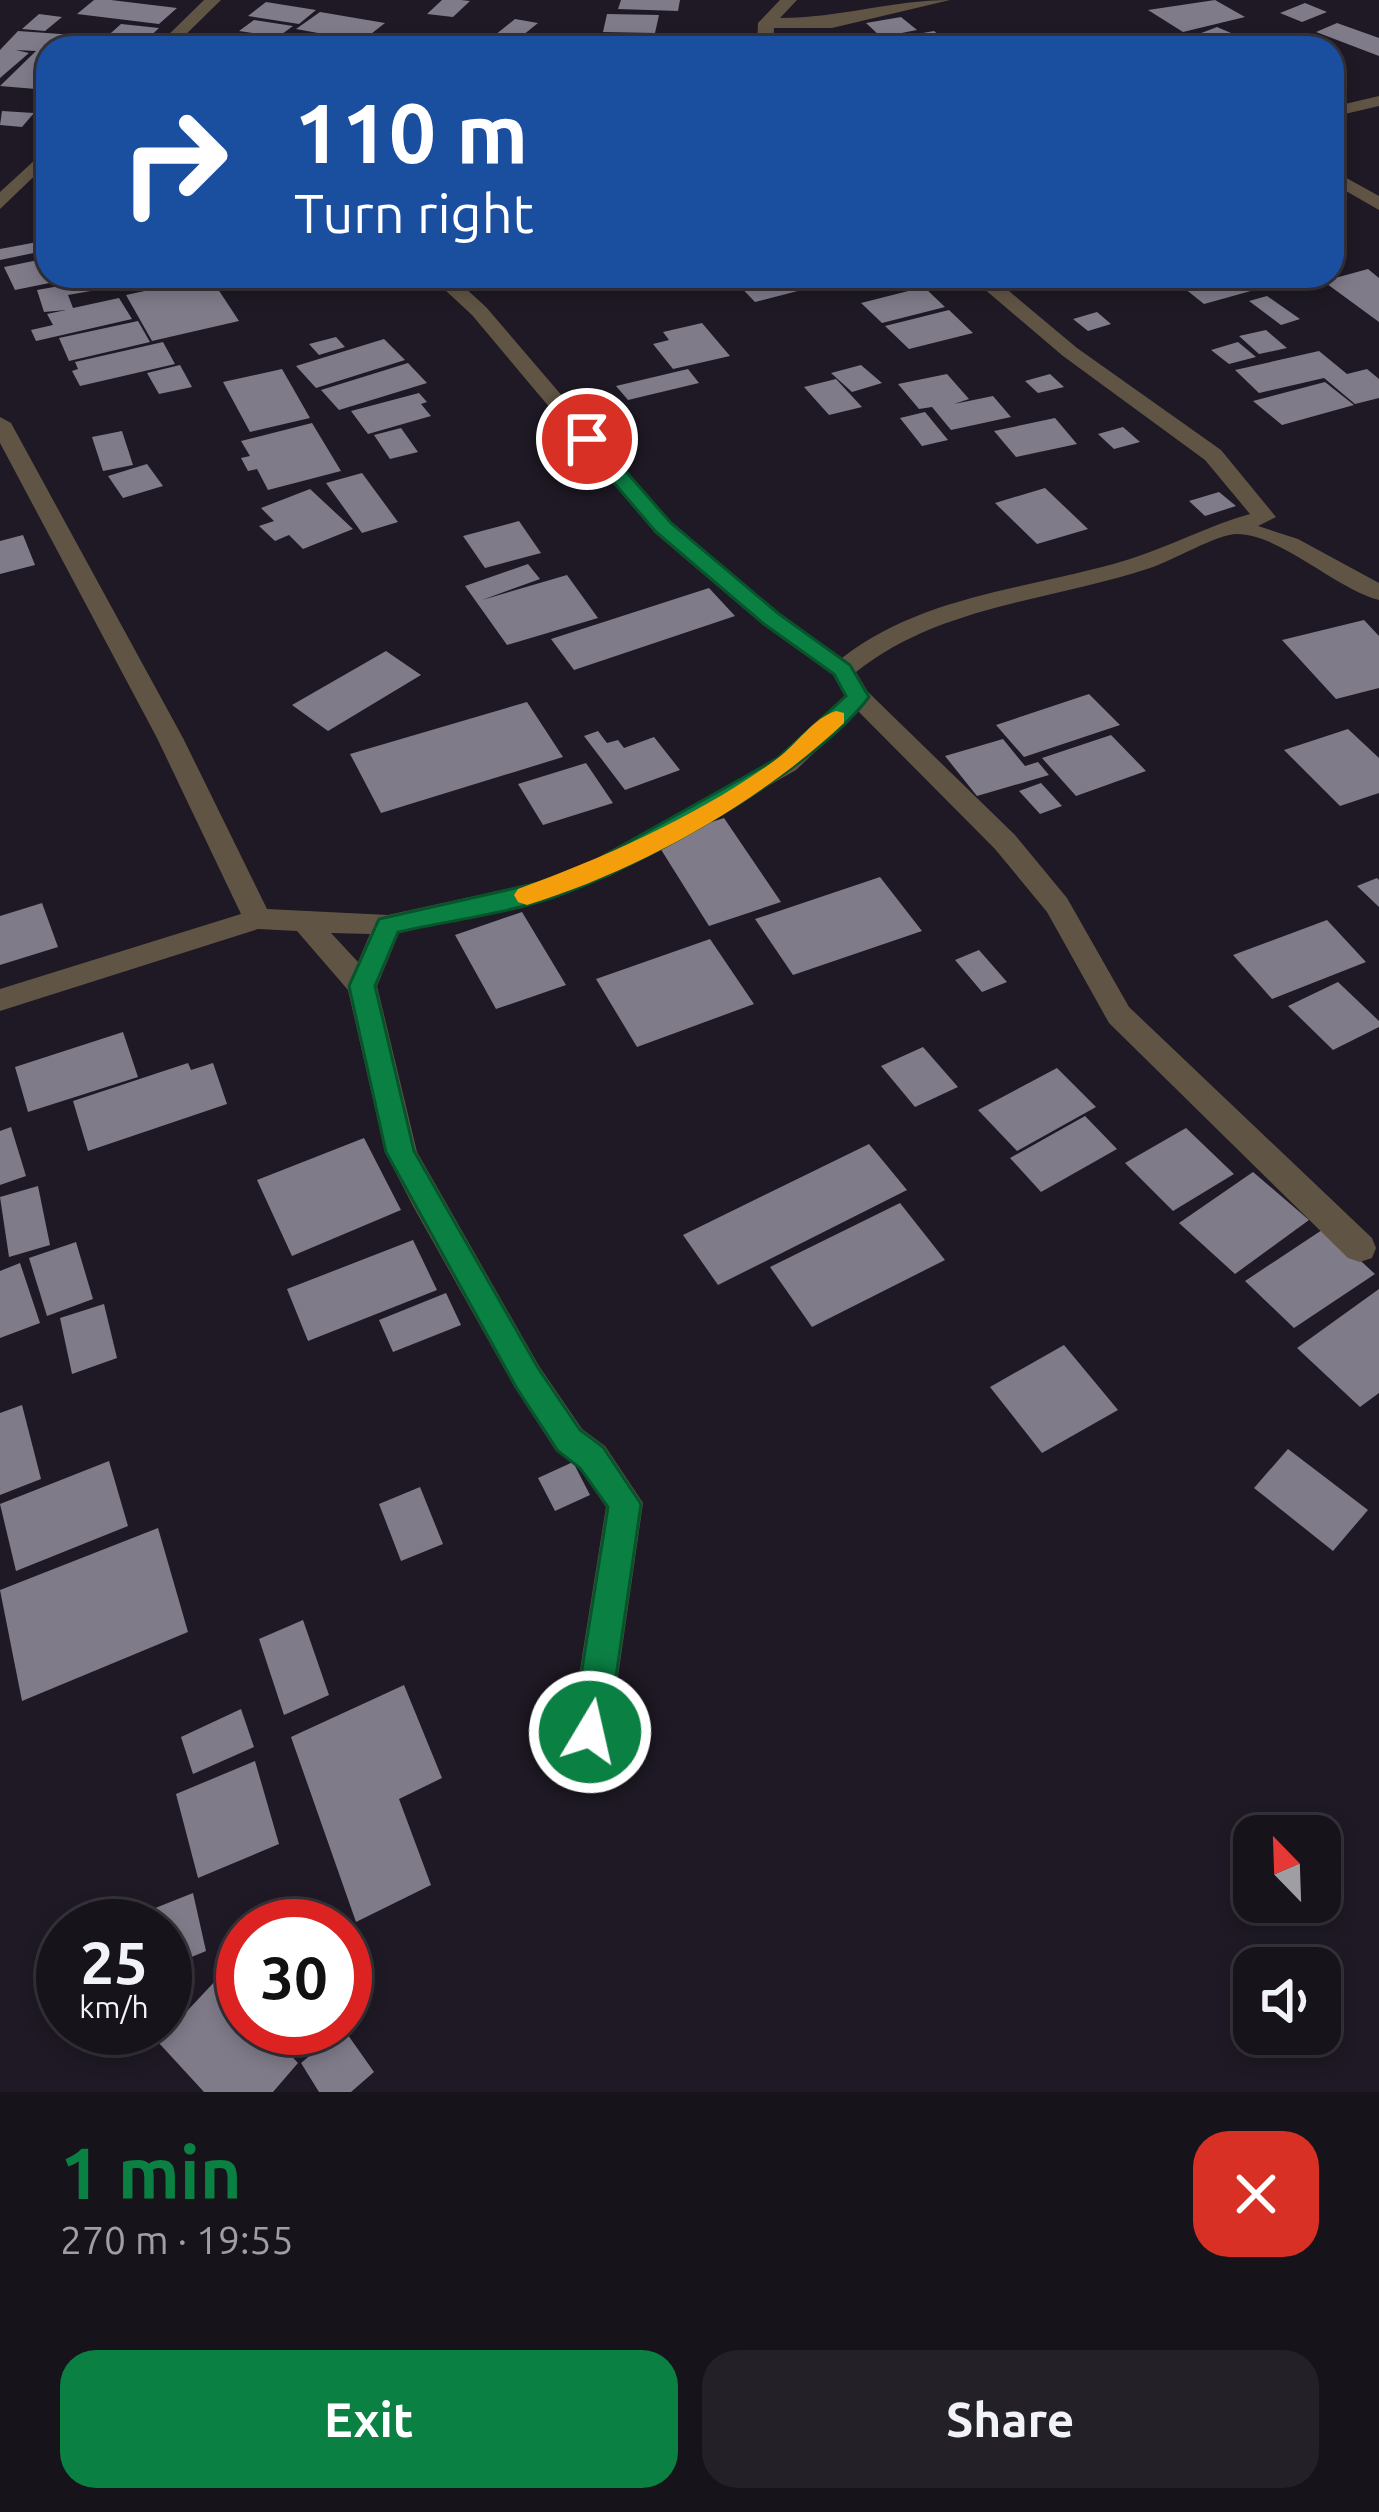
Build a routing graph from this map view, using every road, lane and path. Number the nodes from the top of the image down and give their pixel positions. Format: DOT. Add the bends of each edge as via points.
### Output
graph roads {
  1 [pos="213,0"];
  2 [pos="789,0"];
  3 [pos="942,0"];
  4 [pos="766,23"];
  5 [pos="176,36"];
  6 [pos="765,36"];
  7 [pos="1379,101"];
  8 [pos="1344,109"];
  9 [pos="36,165"];
  10 [pos="1344,182"];
  11 [pos="0,202"];
  12 [pos="1379,204"];
  13 [pos="453,288"];
  14 [pos="993,288"];
  15 [pos="0,423"];
  16 [pos="7,454"];
  17 [pos="1232,525"];
  18 [pos="1379,593"];
  19 [pos="842,670"];
  20 [pos="858,697"];
  21 [pos="258,920"];
  22 [pos="304,922"];
  23 [pos="388,925"];
  24 [pos="362,986"];
  25 [pos="0,1000"];
  26 [pos="1360,1248"];
  27 [pos="590,1732"];
  1 -- 5 [label="street"];
  2 -- 4 [label="street"];
  3 -- 4 [label="street" via="832,23"];
  4 -- 6 [label="street"];
  7 -- 8 [label="street"];
  9 -- 11 [label="street"];
  10 -- 12 [label="street"];
  13 -- 19 [label="street" via="663,528"];
  14 -- 17 [label="street" via="1214,454 1265,517"];
  15 -- 16 [label="street"];
  16 -- 21 [label="street" via="170,738"];
  17 -- 18 [label="street" via="1290,544"];
  17 -- 19 [label="street" via="1135,566 915,625 863,650"];
  19 -- 20 [label="street"];
  20 -- 23 [label="street" via="787,764 600,869 543,891"];
  20 -- 26 [label="street" via="1057,905 1119,1015"];
  21 -- 22 [label="street"];
  21 -- 25 [label="street"];
  22 -- 23 [label="street"];
  22 -- 24 [label="street"];
  23 -- 24 [label="street"];
  24 -- 27 [label="street" via="400,1152 527,1377 625,1504"];
}
